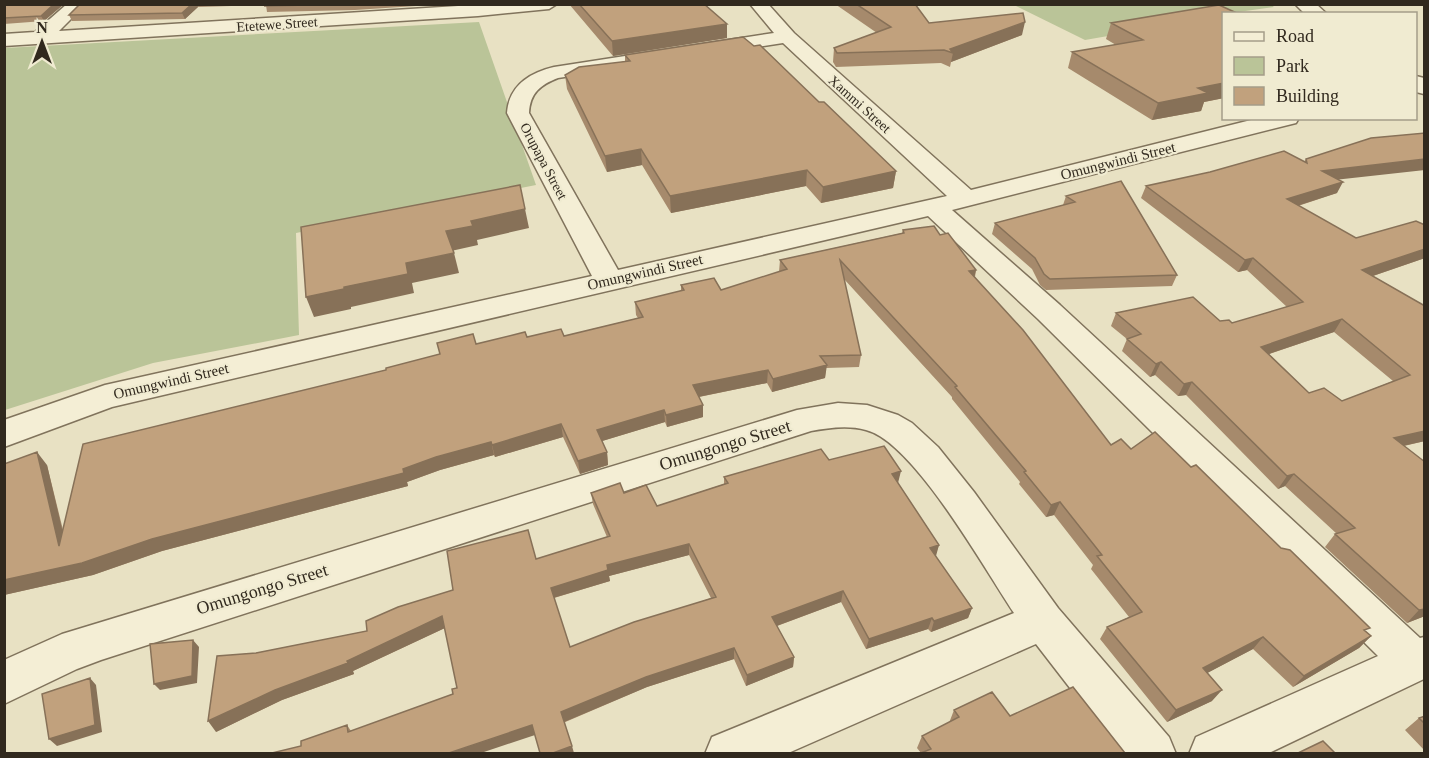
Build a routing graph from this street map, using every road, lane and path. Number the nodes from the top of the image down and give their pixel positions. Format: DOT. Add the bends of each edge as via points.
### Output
graph roads {
  1 [pos="78,4"];
  2 [pos="314,4"];
  3 [pos="549,4"];
  4 [pos="758,4"];
  5 [pos="298,22"];
  6 [pos="787,37"];
  7 [pos="40,38"];
  8 [pos="4,40"];
  9 [pos="1280,120"];
  10 [pos="950,203"];
  11 [pos="609,280"];
  12 [pos="4,434"];
  13 [pos="1043,621"];
  14 [pos="1419,660"];
  15 [pos="4,683"];
  16 [pos="729,753"];
  17 [pos="1152,753"];
  18 [pos="1214,753"];
  1 -- 7 [label="street"];
  2 -- 5 [label="street"];
  3 -- 5 [label="street, Etetewe Street"];
  4 -- 6 [label="street, Xammi Street"];
  5 -- 7 [label="street, Etetewe Street"];
  6 -- 10 [label="street, Xammi Street"];
  6 -- 11 [label="street, Orupapa Street" via="554,73 533,81 521,93 518,113"];
  7 -- 8 [label="street, Etetewe Street"];
  9 -- 10 [label="street, Omungwindi Street"];
  10 -- 11 [label="street, Omungwindi Street"];
  10 -- 14 [label="street, Xammi Street" via="1058,320"];
  11 -- 12 [label="street, Omungwindi Street" via="105,397"];
  13 -- 15 [label="street, Omungongo Street" via="951,489 903,434 886,423 836,415 809,418 101,640 62,654"];
  13 -- 16 [label="street"];
  13 -- 17 [label="street, Omungongo Street"];
  14 -- 18 [label="street"];
}
